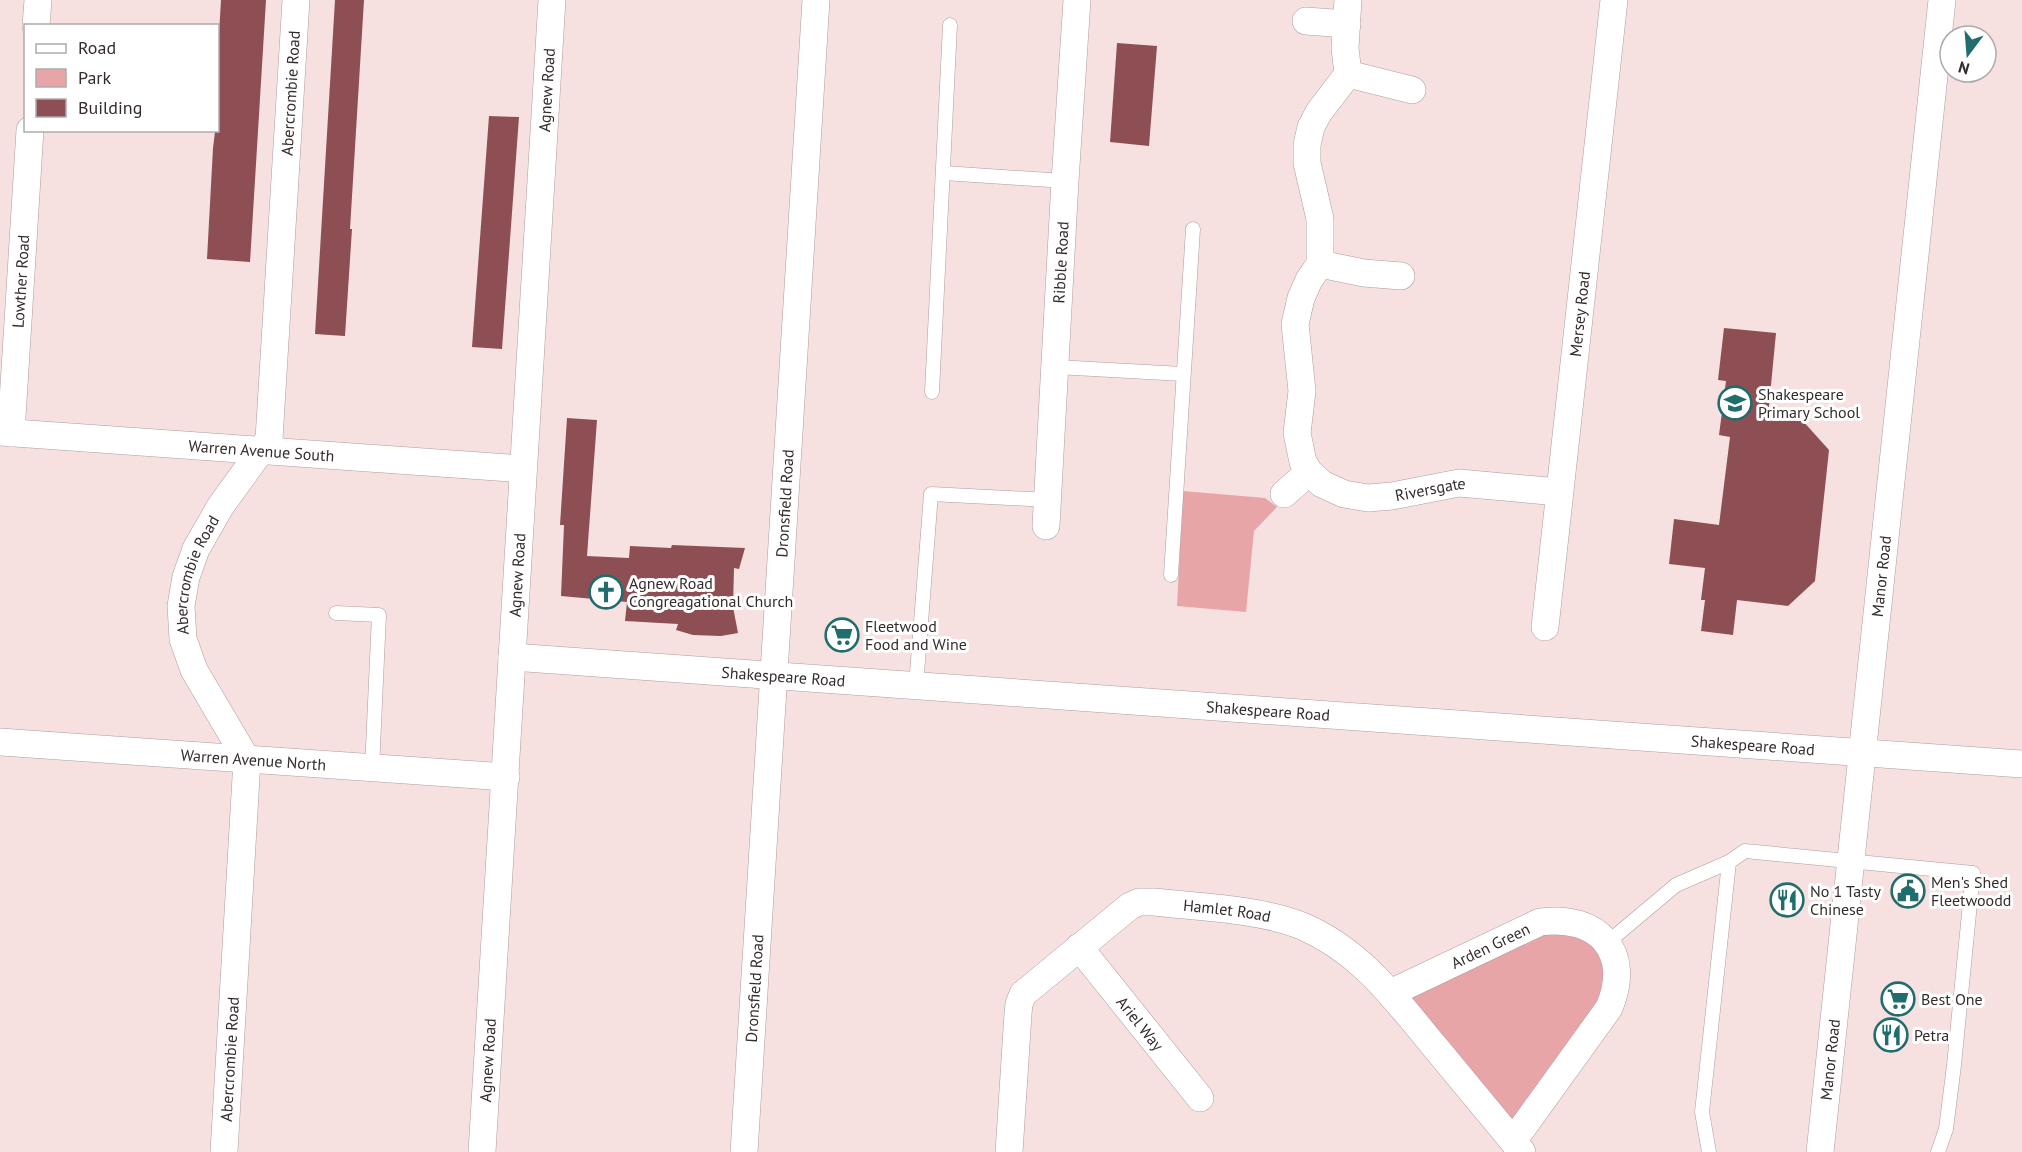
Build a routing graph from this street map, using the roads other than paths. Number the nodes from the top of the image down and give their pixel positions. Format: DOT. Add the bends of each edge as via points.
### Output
graph roads {
  1 [pos="38,0"];
  2 [pos="296,0"];
  3 [pos="552,0"];
  4 [pos="816,0"];
  5 [pos="1077,0"];
  6 [pos="1614,0"];
  7 [pos="1942,0"];
  8 [pos="1348,12"];
  9 [pos="1305,21"];
  10 [pos="36,24"];
  11 [pos="950,25"];
  12 [pos="1348,74"];
  13 [pos="1412,90"];
  14 [pos="30,132"];
  15 [pos="944,173"];
  16 [pos="1065,181"];
  17 [pos="1193,229"];
  18 [pos="1320,264"];
  19 [pos="1401,276"];
  20 [pos="1056,367"];
  21 [pos="1183,374"];
  22 [pos="932,392"];
  23 [pos="6,432"];
  24 [pos="262,450"];
  25 [pos="523,469"];
  26 [pos="1310,472"];
  27 [pos="1559,492"];
  28 [pos="1284,494"];
  29 [pos="1047,513"];
  30 [pos="1171,575"];
  31 [pos="336,613"];
  32 [pos="1545,627"];
  33 [pos="512,657"];
  34 [pos="772,676"];
  35 [pos="916,686"];
  36 [pos="0,742"];
  37 [pos="1862,754"];
  38 [pos="247,759"];
  39 [pos="2022,764"];
  40 [pos="372,769"];
  41 [pos="506,777"];
  42 [pos="1729,862"];
  43 [pos="1851,862"];
  44 [pos="1606,943"];
  45 [pos="1079,947"];
  46 [pos="1392,996"];
  47 [pos="1200,1098"];
  48 [pos="1516,1145"];
  49 [pos="224,1152"];
  50 [pos="482,1152"];
  51 [pos="744,1152"];
  52 [pos="1009,1152"];
  53 [pos="1709,1152"];
  54 [pos="1820,1152"];
  55 [pos="1938,1152"];
  1 -- 10 [label="street"];
  2 -- 24 [label="street, Abercrombie Road" via="269,439"];
  3 -- 25 [label="street, Agnew Road"];
  4 -- 34 [label="street, Dronsfield Road"];
  5 -- 16 [label="street, Ribble Road"];
  6 -- 27 [label="street, Mersey Road"];
  7 -- 37 [label="street, Manor Road"];
  8 -- 9 [label="street"];
  8 -- 12 [label="street"];
  11 -- 15 [label="lane"];
  12 -- 13 [label="street"];
  12 -- 18 [label="street" via="1319,112 1307,145 1307,163 1320,219"];
  14 -- 23 [label="street, Lowther Road"];
  15 -- 16 [label="lane"];
  15 -- 22 [label="lane"];
  16 -- 20 [label="street, Ribble Road"];
  17 -- 21 [label="lane"];
  18 -- 19 [label="street"];
  18 -- 26 [label="street" via="1301,298 1295,324 1302,391 1297,433 1303,462"];
  20 -- 21 [label="lane"];
  20 -- 29 [label="street, Ribble Road"];
  21 -- 30 [label="lane"];
  23 -- 24 [label="street, Warren Avenue South"];
  24 -- 25 [label="street, Warren Avenue South"];
  24 -- 38 [label="street, Abercrombie Road" via="220,507 196,549 181,606 183,639 194,670"];
  25 -- 33 [label="street, Agnew Road"];
  26 -- 27 [label="street, Riversgate" via="1322,484 1344,494 1368,498 1459,483"];
  26 -- 28 [label="street"];
  27 -- 32 [label="street, Mersey Road"];
  29 -- 35 [label="lane" via="931,494"];
  31 -- 40 [label="lane" via="379,615"];
  33 -- 34 [label="street, Shakespeare Road"];
  33 -- 41 [label="street, Agnew Road"];
  34 -- 35 [label="street, Shakespeare Road"];
  34 -- 51 [label="street, Dronsfield Road"];
  35 -- 37 [label="street, Shakespeare Road"];
  36 -- 38 [label="street, Warren Avenue North"];
  37 -- 39 [label="street, Shakespeare Road"];
  37 -- 43 [label="street, Manor Road"];
  38 -- 40 [label="street, Warren Avenue North"];
  38 -- 49 [label="street, Abercrombie Road"];
  40 -- 41 [label="street, Warren Avenue North"];
  41 -- 50 [label="street, Agnew Road"];
  42 -- 43 [label="lane" via="1744,852"];
  42 -- 44 [label="lane" via="1676,885"];
  42 -- 53 [label="lane" via="1702,1112"];
  43 -- 54 [label="street, Manor Road"];
  43 -- 55 [label="lane" via="1973,873 1946,1129"];
  44 -- 46 [label="street, Arden Green" via="1585,926 1556,920 1540,922"];
  44 -- 48 [label="street, Arden Green" via="1618,971 1609,1008 1521,1130"];
  45 -- 46 [label="street, Hamlet Road" via="1139,902 1270,916 1335,942"];
  45 -- 47 [label="street, Ariel Way"];
  45 -- 52 [label="street, Hamlet Road" via="1030,987 1019,1004"];
  46 -- 48 [label="street, Hamlet Road"];
}
